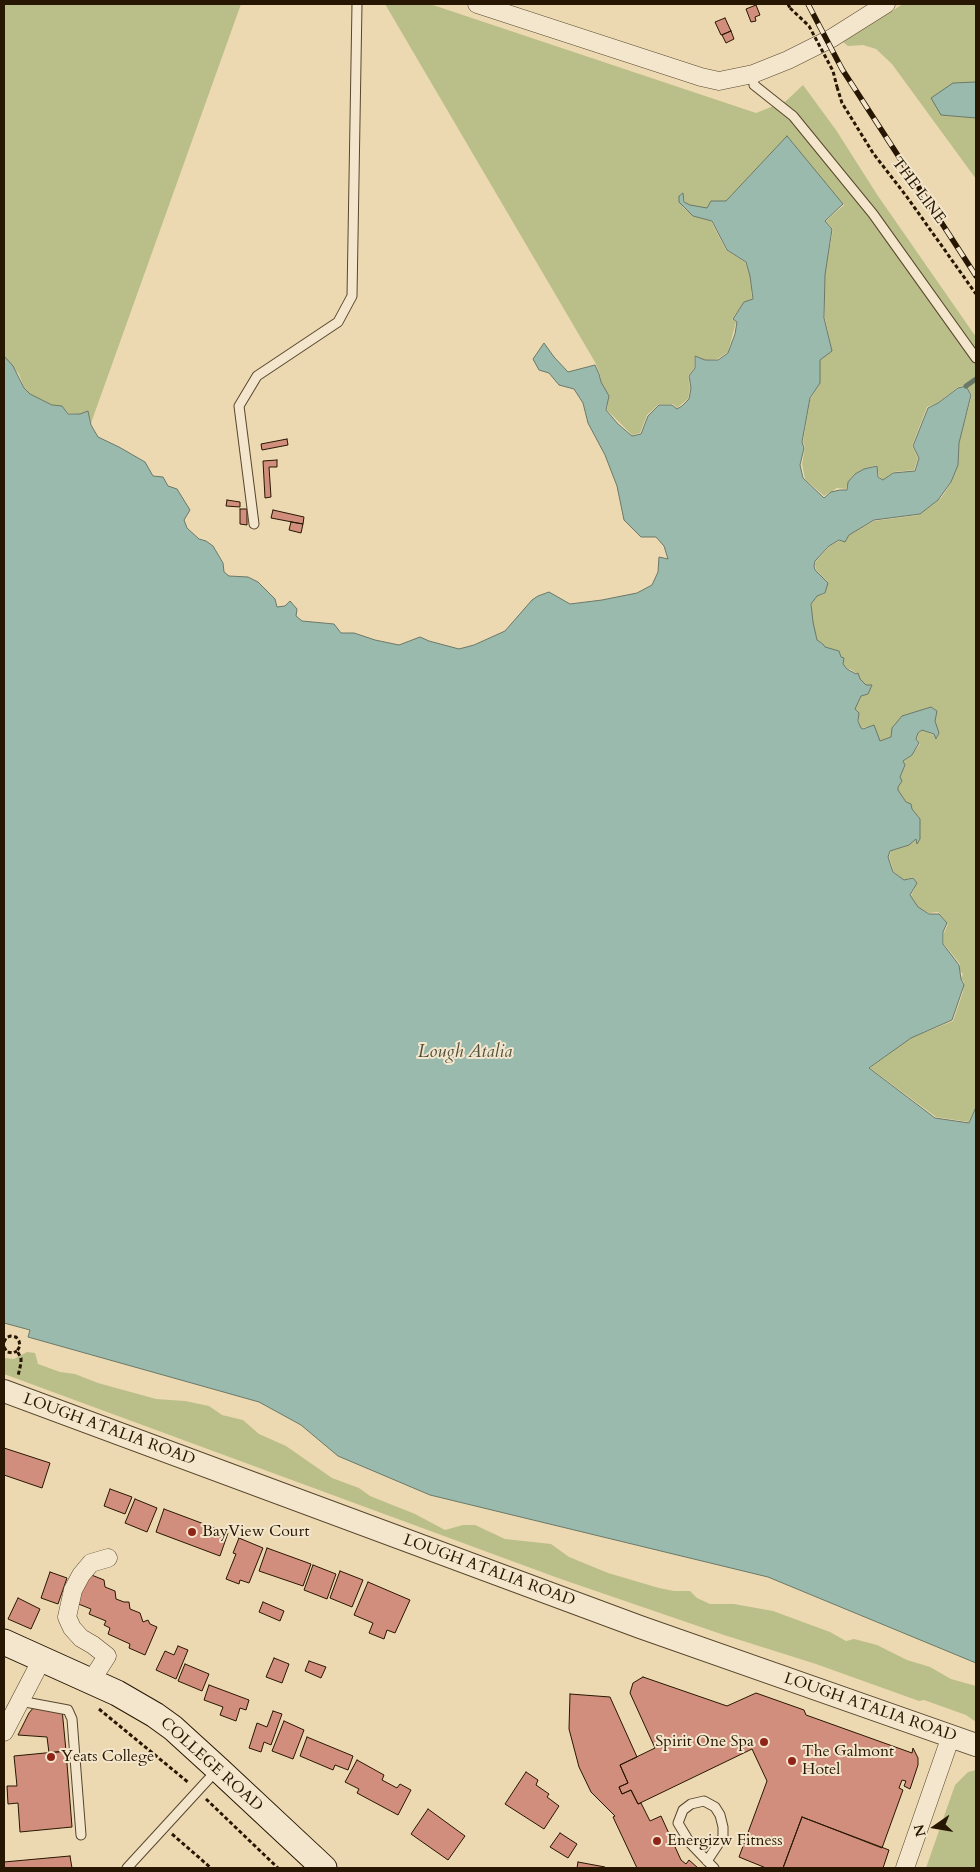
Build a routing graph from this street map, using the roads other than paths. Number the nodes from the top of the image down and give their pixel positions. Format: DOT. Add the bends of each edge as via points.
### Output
graph roads {
  1 [pos="357,4"];
  2 [pos="477,4"];
  3 [pos="886,4"];
  4 [pos="497,6"];
  5 [pos="753,74"];
  6 [pos="976,358"];
  7 [pos="254,524"];
  8 [pos="11,1385"];
  9 [pos="108,1558"];
  10 [pos="4,1642"];
  11 [pos="42,1659"];
  12 [pos="91,1681"];
  13 [pos="20,1701"];
  14 [pos="4,1732"];
  15 [pos="952,1736"];
  16 [pos="976,1746"];
  17 [pos="218,1769"];
  18 [pos="81,1835"];
  19 [pos="707,1861"];
  20 [pos="127,1868"];
  21 [pos="324,1868"];
  22 [pos="714,1868"];
  23 [pos="906,1868"];
  1 -- 7 [label="lane" via="352,296 338,322 256,376 239,406"];
  2 -- 4 [label="street"];
  3 -- 5 [label="street" via="816,46"];
  4 -- 5 [label="street" via="701,77 725,81"];
  5 -- 6 [label="lane" via="754,85 793,116 873,214"];
  8 -- 15 [label="street, LOUGH ATALIA ROAD" via="640,1627"];
  9 -- 12 [label="street" via="91,1563 81,1576 73,1590 67,1617 80,1638 107,1656"];
  10 -- 11 [label="main road, COLLEGE ROAD"];
  11 -- 12 [label="main road, COLLEGE ROAD"];
  11 -- 13 [label="street"];
  12 -- 17 [label="main road, COLLEGE ROAD" via="155,1715"];
  13 -- 14 [label="street"];
  13 -- 18 [label="lane" via="68,1710 72,1719"];
  15 -- 16 [label="street, LOUGH ATALIA ROAD"];
  15 -- 23 [label="street"];
  17 -- 20 [label="lane"];
  17 -- 21 [label="main road, COLLEGE ROAD"];
  19 -- 19 [label="lane" via="690,1843 678,1823 683,1810 704,1801 715,1807 723,1827 723,1838"];
  19 -- 22 [label="lane"];
}
